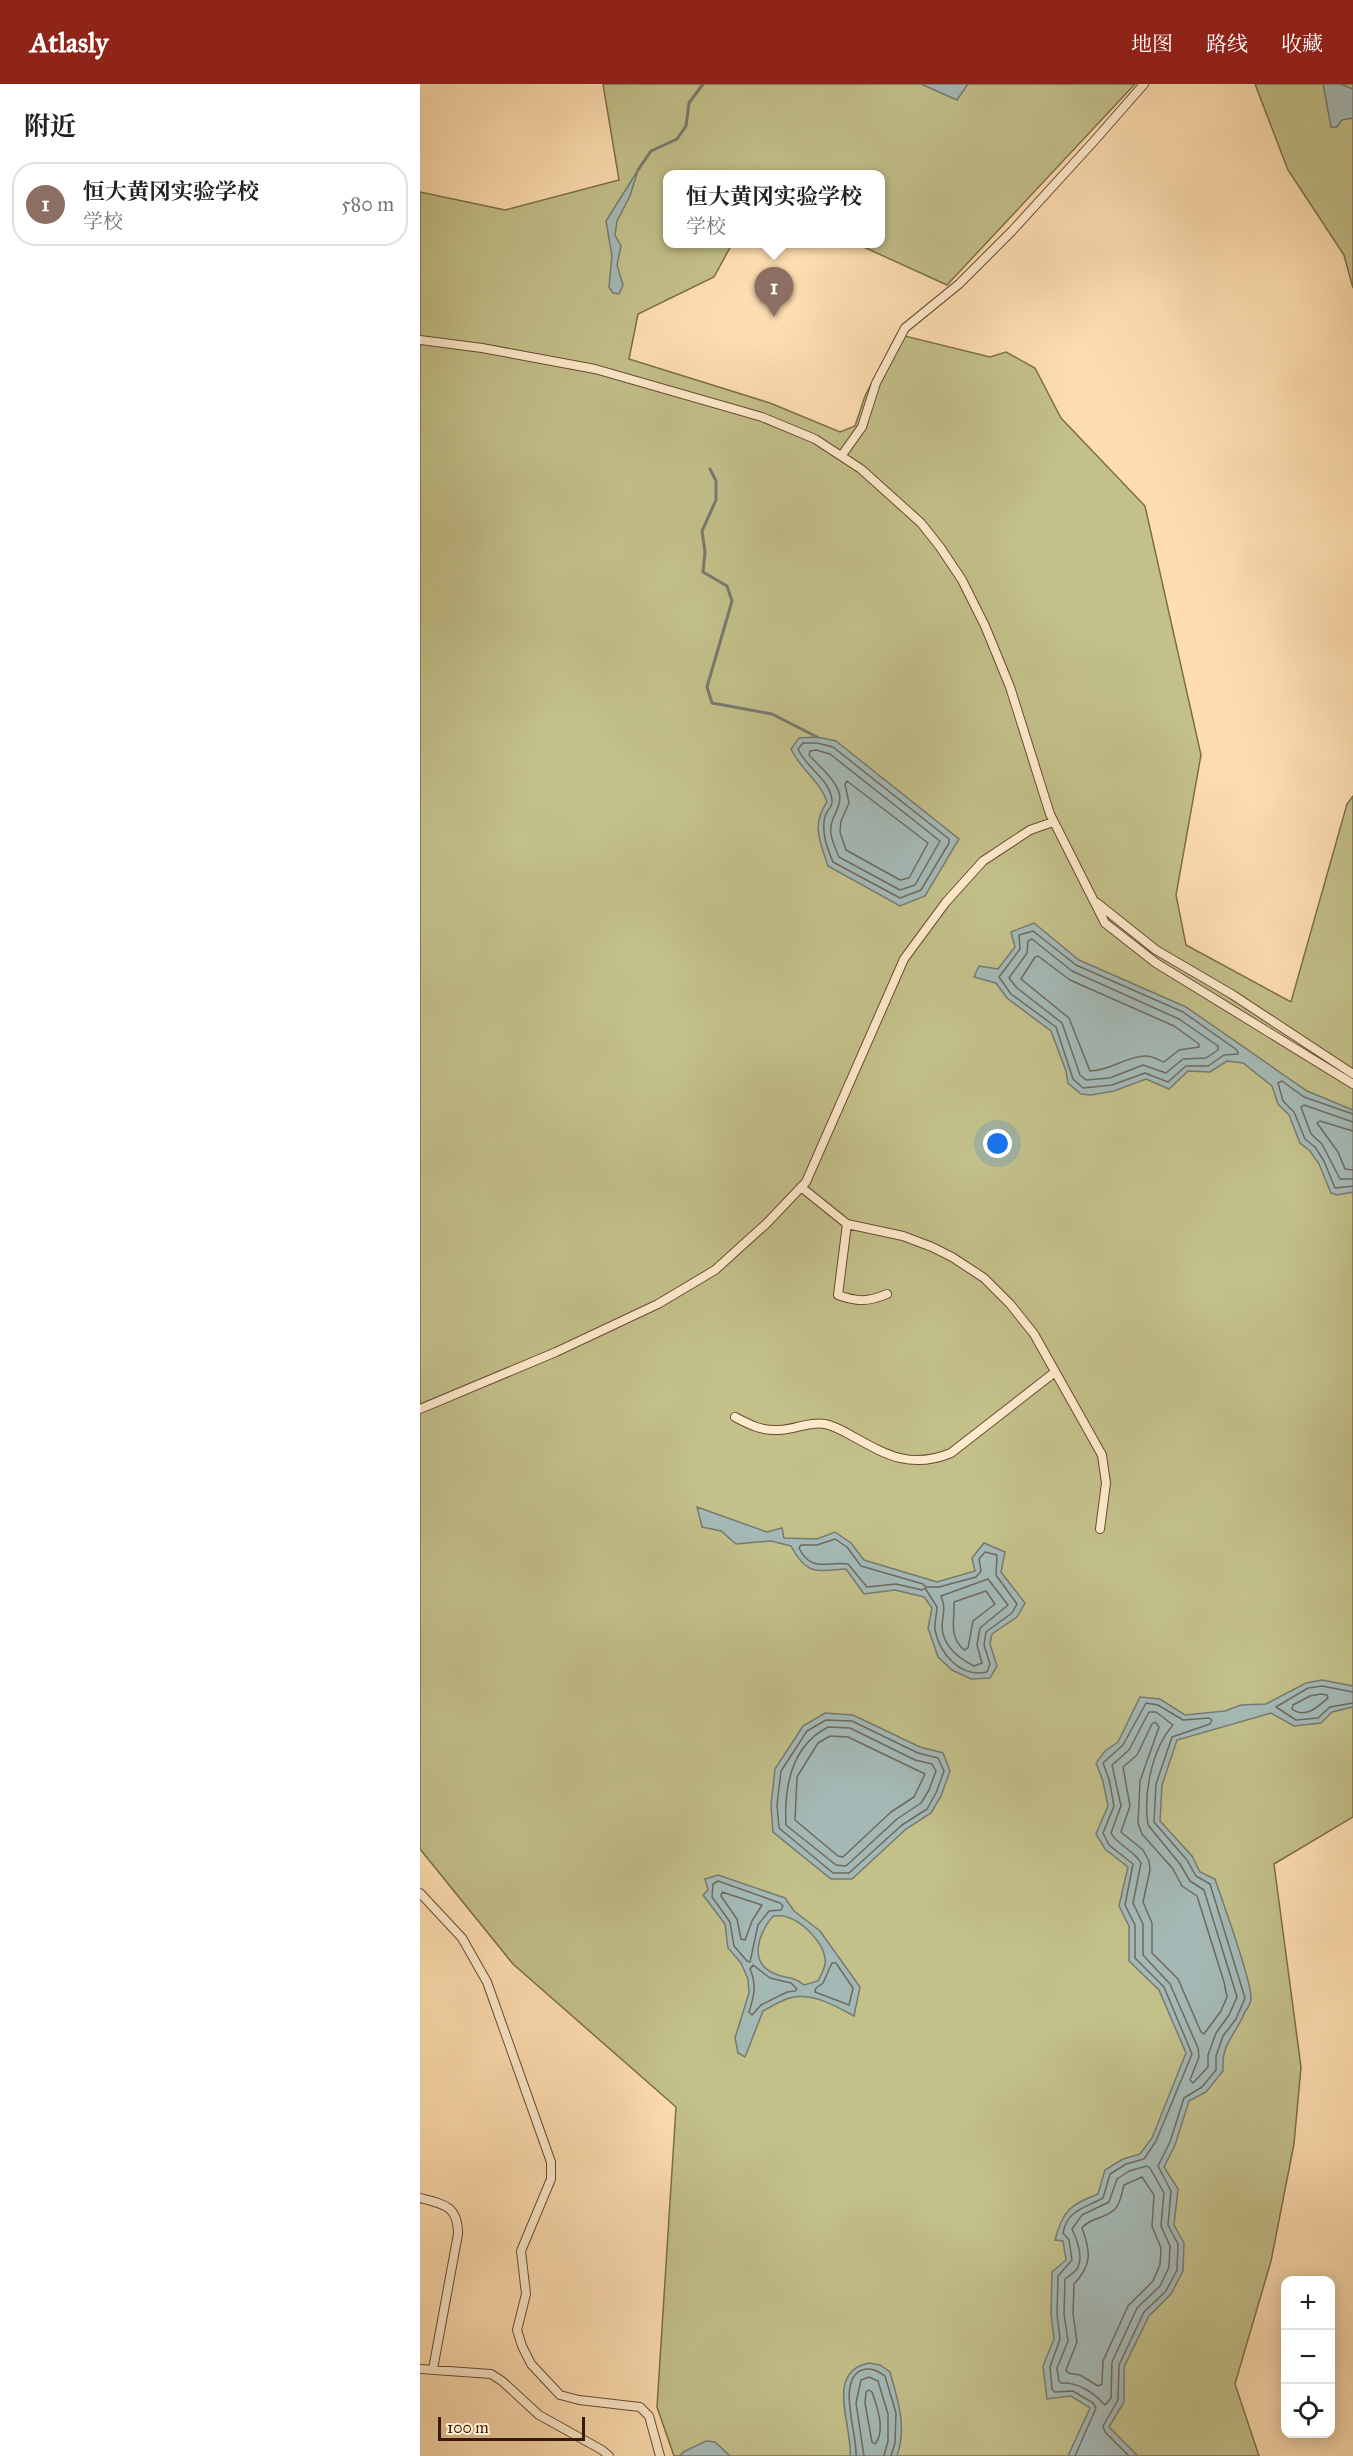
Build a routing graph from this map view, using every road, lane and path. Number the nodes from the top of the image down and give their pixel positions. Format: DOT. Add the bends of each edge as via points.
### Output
graph roads {
  1 [pos="1144,84"];
  2 [pos="420,340"];
  3 [pos="842,455"];
  4 [pos="1053,822"];
  5 [pos="1095,901"];
  6 [pos="1353,1074"];
  7 [pos="1353,1084"];
  8 [pos="801,1187"];
  9 [pos="847,1224"];
  10 [pos="887,1294"];
  11 [pos="1055,1372"];
  12 [pos="420,1409"];
  13 [pos="735,1417"];
  14 [pos="1100,1529"];
  15 [pos="420,1893"];
  16 [pos="420,2198"];
  17 [pos="433,2368"];
  18 [pos="420,2369"];
  19 [pos="609,2456"];
  20 [pos="660,2456"];
  1 -- 3 [label="street" via="1012,231 959,284 905,328 876,383 862,427"];
  2 -- 3 [label="street" via="595,369 762,417"];
  3 -- 4 [label="street" via="921,523 962,580 1010,687"];
  4 -- 5 [label="street"];
  4 -- 8 [label="street" via="1030,830 983,861 904,958"];
  5 -- 6 [label="street" via="1156,950 1233,994"];
  5 -- 7 [label="street" via="1105,922 1156,963"];
  8 -- 9 [label="street"];
  8 -- 12 [label="street" via="716,1270 677,1293 556,1352"];
  9 -- 10 [label="street" via="838,1295 862,1302"];
  9 -- 11 [label="street" via="903,1236 932,1247 984,1278 1034,1334"];
  11 -- 13 [label="street" via="951,1453 936,1459 895,1457 822,1423 780,1430 758,1429"];
  11 -- 14 [label="street" via="1102,1455 1106,1483"];
  15 -- 20 [label="street" via="462,1938 487,1982 551,2162 551,2179 521,2251 526,2294 517,2330 522,2346 531,2364 560,2395 640,2407 649,2416"];
  16 -- 17 [label="street" via="451,2209 458,2220"];
  17 -- 18 [label="street"];
  17 -- 19 [label="street" via="491,2374 539,2415"];
}
